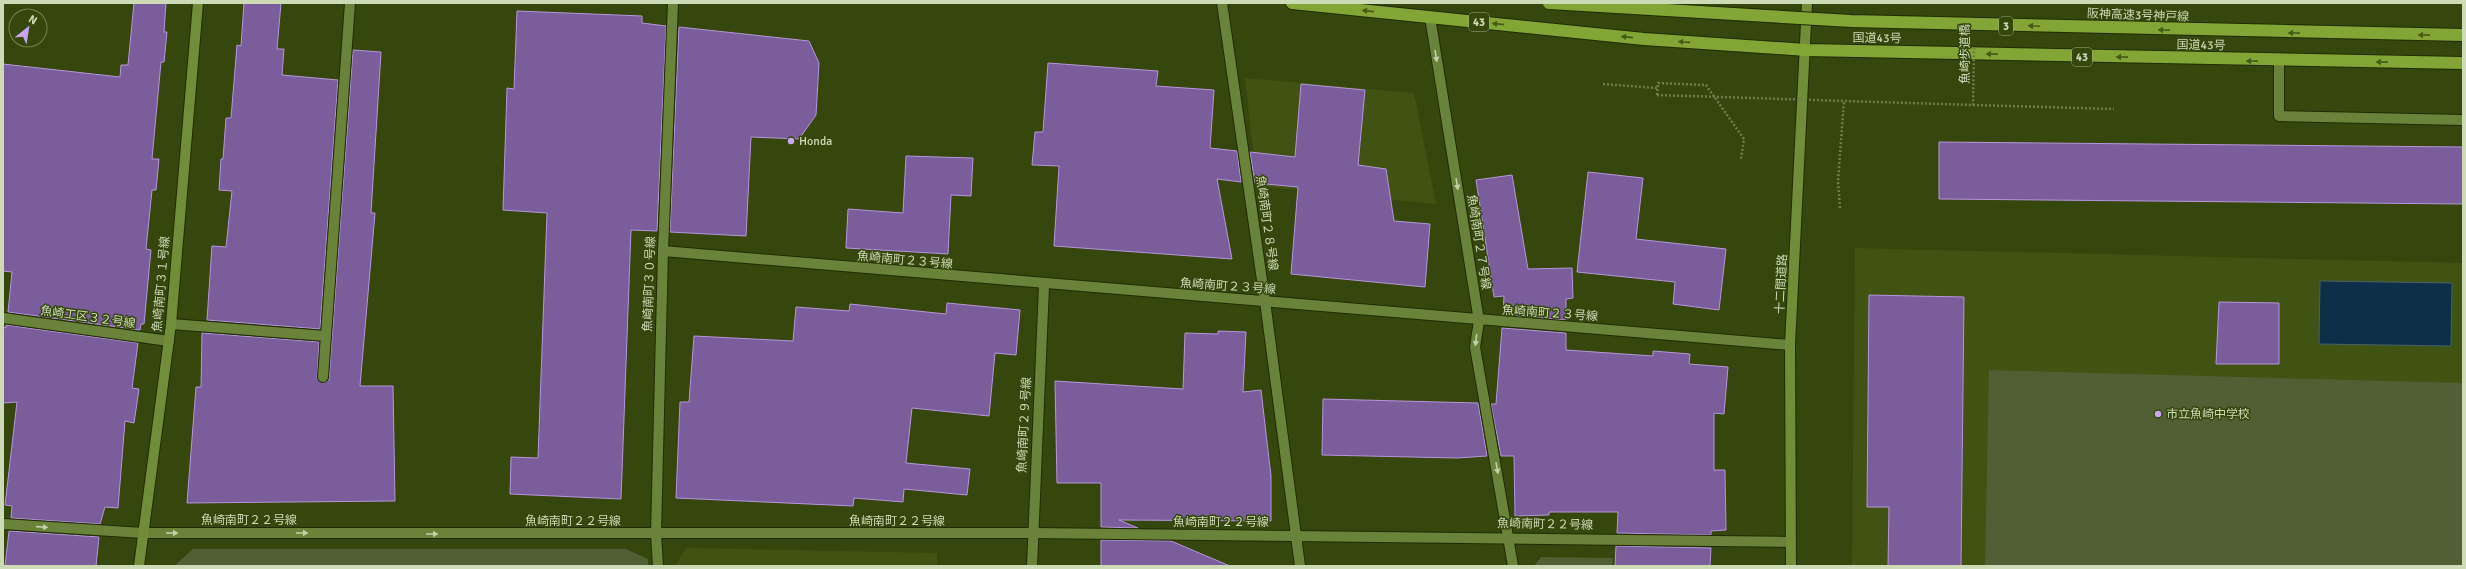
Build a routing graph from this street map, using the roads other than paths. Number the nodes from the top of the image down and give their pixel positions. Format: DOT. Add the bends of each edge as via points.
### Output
graph roads {
  1 [pos="198,3"];
  2 [pos="350,3"];
  3 [pos="673,3"];
  4 [pos="1222,3"];
  5 [pos="1292,3"];
  6 [pos="1549,3"];
  7 [pos="1808,3"];
  8 [pos="1430,17"];
  9 [pos="2463,35"];
  10 [pos="1806,50"];
  11 [pos="2279,61"];
  12 [pos="2463,63"];
  13 [pos="2463,120"];
  14 [pos="663,251"];
  15 [pos="1044,286"];
  16 [pos="1265,301"];
  17 [pos="3,318"];
  18 [pos="1478,321"];
  19 [pos="171,324"];
  20 [pos="326,336"];
  21 [pos="169,341"];
  22 [pos="1790,345"];
  23 [pos="323,377"];
  24 [pos="3,524"];
  25 [pos="144,533"];
  26 [pos="1032,533"];
  27 [pos="656,534"];
  28 [pos="1297,535"];
  29 [pos="1509,537"];
  30 [pos="1791,542"];
  31 [pos="139,566"];
  32 [pos="658,566"];
  33 [pos="1032,566"];
  34 [pos="1300,566"];
  35 [pos="1513,566"];
  36 [pos="1791,566"];
  1 -- 19 [label="street, 魚崎南町３１号線"];
  2 -- 20 [label="street"];
  3 -- 14 [label="street, 魚崎南町３０号線"];
  4 -- 16 [label="street, 魚崎南町２８号線"];
  8 -- 5 [label="highway, 国道43号 / 43, one-way"];
  9 -- 6 [label="highway, 阪神高速3号神戸線 / 3, one-way, bridge" via="1851,21"];
  7 -- 10 [label="street, 十二間道路"];
  10 -- 8 [label="highway, 国道43号 / 43, one-way" via="1644,39"];
  8 -- 18 [label="street, 魚崎南町２７号線, one-way"];
  11 -- 10 [label="highway, 国道43号 / 43, one-way"];
  10 -- 22 [label="street, 十二間道路"];
  12 -- 11 [label="highway, 国道43号 / 43, one-way"];
  11 -- 13 [label="street" via="2279,116"];
  14 -- 15 [label="street, 魚崎南町２３号線"];
  14 -- 27 [label="street, 魚崎南町３０号線"];
  15 -- 16 [label="street, 魚崎南町２３号線"];
  15 -- 26 [label="street, 魚崎南町２９号線"];
  16 -- 18 [label="street, 魚崎南町２３号線"];
  16 -- 28 [label="street, 魚崎南町２８号線"];
  17 -- 21 [label="street, 魚崎工区３２号線"];
  18 -- 22 [label="street, 魚崎南町２３号線"];
  18 -- 29 [label="street, 魚崎南町２７号線, one-way" via="1475,347"];
  19 -- 20 [label="street"];
  19 -- 21 [label="street, 魚崎南町３１号線"];
  20 -- 23 [label="street"];
  21 -- 25 [label="street, 魚崎南町３１号線"];
  22 -- 30 [label="street, 十二間道路"];
  24 -- 25 [label="street, 魚崎南町２２号線, one-way"];
  25 -- 27 [label="street, 魚崎南町２２号線, one-way"];
  25 -- 31 [label="street, 魚崎南町３１号線"];
  26 -- 27 [label="street, 魚崎南町２２号線"];
  26 -- 28 [label="street, 魚崎南町２２号線"];
  26 -- 33 [label="street, 魚崎南町２９号線"];
  27 -- 32 [label="street, 魚崎南町３０号線"];
  28 -- 29 [label="street, 魚崎南町２２号線"];
  28 -- 34 [label="street, 魚崎南町２８号線"];
  29 -- 30 [label="street, 魚崎南町２２号線"];
  29 -- 35 [label="street, 魚崎南町２７号線"];
  30 -- 36 [label="street, 十二間道路"];
}
